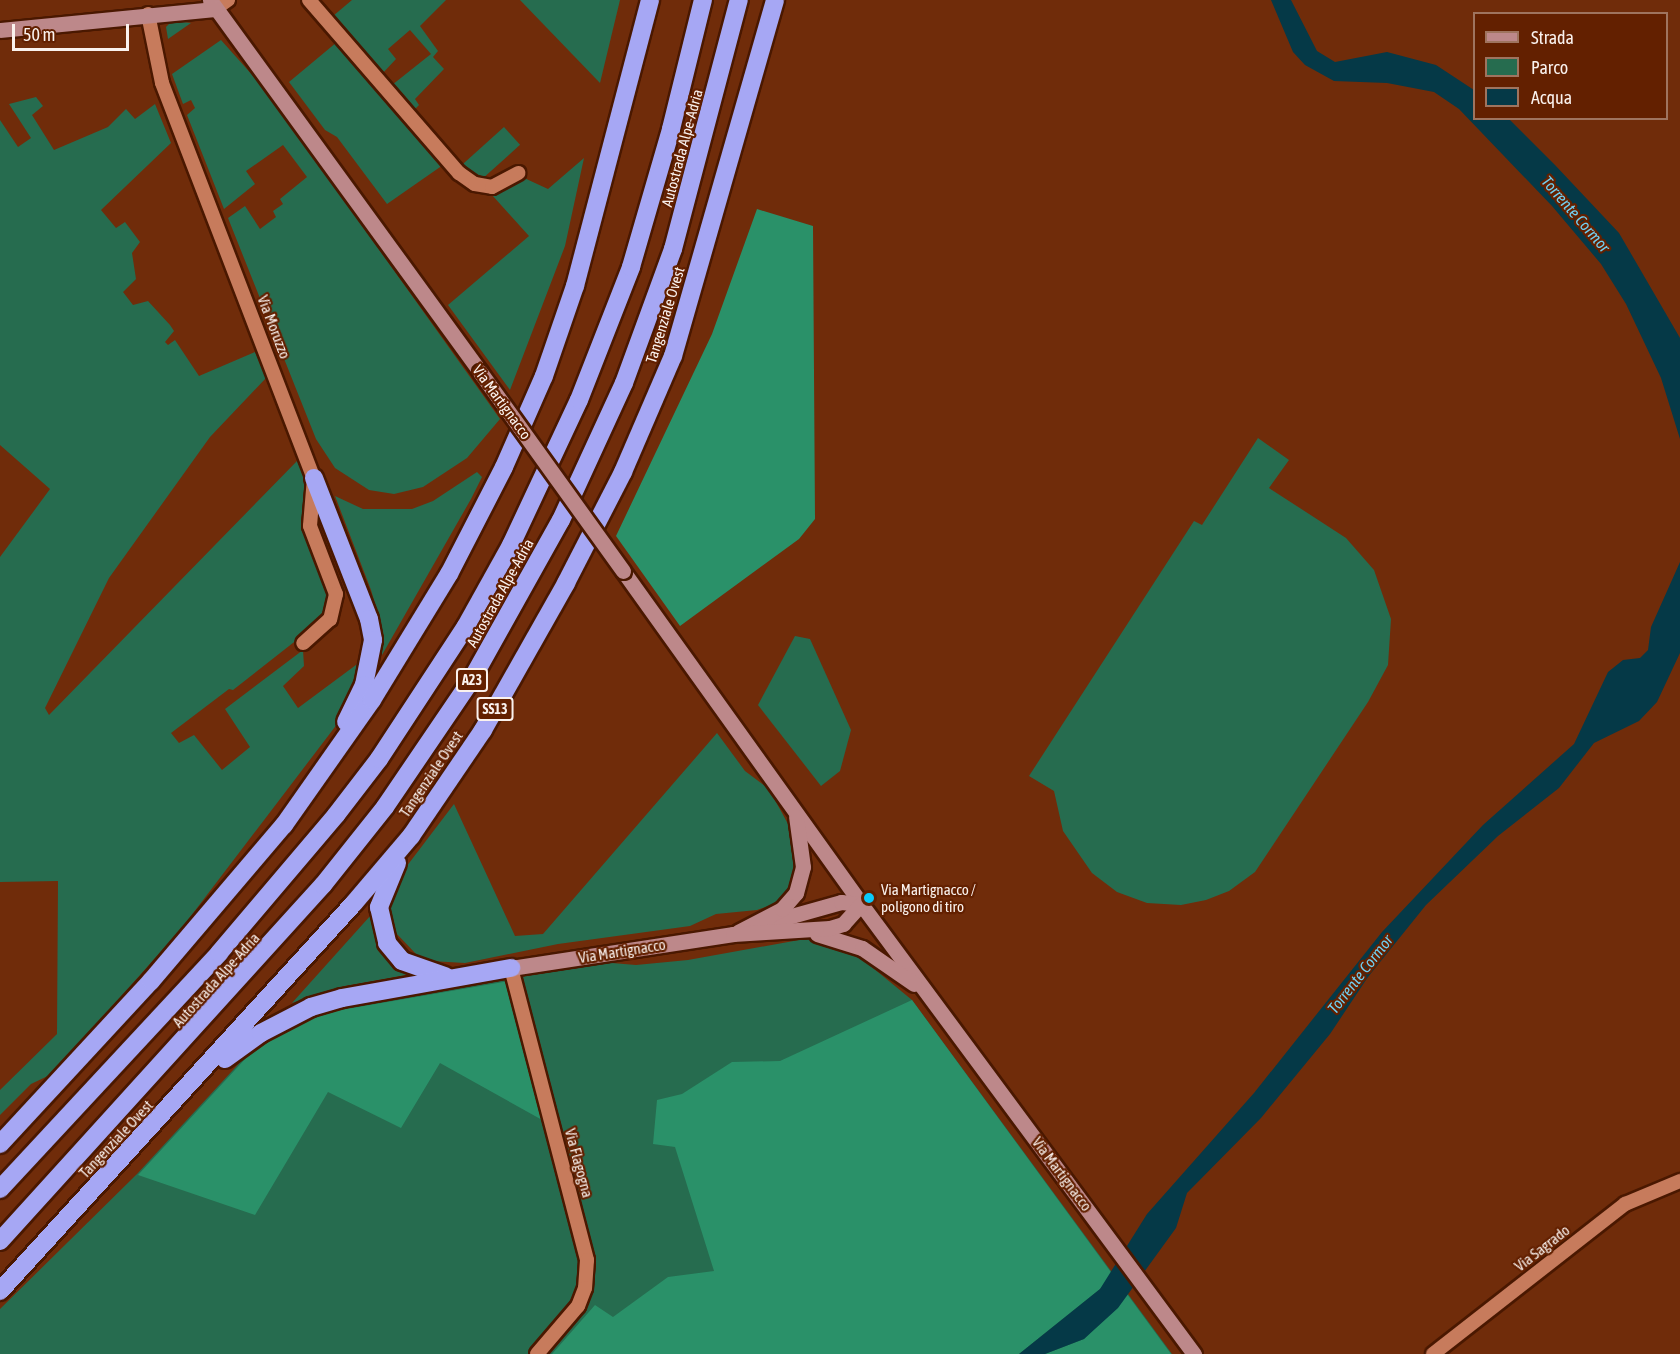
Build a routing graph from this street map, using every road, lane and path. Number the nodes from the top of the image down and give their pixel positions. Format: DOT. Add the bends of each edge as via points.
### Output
graph roads {
  1 [pos="309,0"];
  2 [pos="650,0"];
  3 [pos="703,0"];
  4 [pos="739,0"];
  5 [pos="774,0"];
  6 [pos="218,3"];
  7 [pos="148,14"];
  8 [pos="0,30"];
  9 [pos="518,173"];
  10 [pos="314,478"];
  11 [pos="303,643"];
  12 [pos="309,793"];
  13 [pos="794,810"];
  14 [pos="411,836"];
  15 [pos="861,904"];
  16 [pos="808,932"];
  17 [pos="733,934"];
  18 [pos="511,968"];
  19 [pos="450,977"];
  20 [pos="929,996"];
  21 [pos="53,1086"];
  22 [pos="184,1092"];
  23 [pos="0,1127"];
  24 [pos="0,1144"];
  25 [pos="1680,1181"];
  26 [pos="0,1190"];
  27 [pos="0,1241"];
  28 [pos="0,1290"];
  29 [pos="537,1354"];
  30 [pos="1194,1354"];
  31 [pos="1432,1354"];
  1 -- 9 [label="street" via="459,173 475,184 492,187"];
  2 -- 12 [label="highway" via="576,286 531,408 449,574"];
  3 -- 26 [label="highway, Autostrada Alpe-Adria / A23" via="631,267 574,411 511,546 466,626 379,759 323,832 219,953"];
  4 -- 27 [label="highway, Autostrada Alpe-Adria / A23" via="673,249 624,383 561,520 478,670 431,744 323,885"];
  5 -- 14 [label="highway, Tangenziale Ovest / SS13" via="673,356 632,451 518,670"];
  6 -- 7 [label="main road"];
  6 -- 13 [label="main road, Via Martignacco, bridge"];
  7 -- 8 [label="main road"];
  7 -- 10 [label="street, Via Moruzzo" via="162,83"];
  10 -- 11 [label="street, Via Moruzzo" via="310,526 336,594 330,619"];
  10 -- 12 [label="highway" via="369,619 373,640 364,685"];
  12 -- 21 [label="highway" via="158,972"];
  13 -- 15 [label="main road, Via Martignacco"];
  13 -- 17 [label="main road, Via Martignacco" via="803,867 796,893 782,909"];
  14 -- 19 [label="highway" via="381,895 379,921 387,943 402,961"];
  14 -- 22 [label="highway, Tangenziale Ovest / SS13"];
  15 -- 16 [label="main road, Via Martignacco" via="843,924"];
  15 -- 17 [label="main road, Via Martignacco" via="841,902"];
  15 -- 20 [label="main road, Via Martignacco"];
  16 -- 17 [label="main road, Via Martignacco"];
  16 -- 20 [label="main road, Via Martignacco" via="862,948"];
  17 -- 18 [label="main road, Via Martignacco"];
  18 -- 19 [label="highway"];
  18 -- 29 [label="street, Via Flagogna" via="587,1260 585,1288 578,1306"];
  19 -- 22 [label="highway" via="342,998 294,1014 239,1047"];
  20 -- 30 [label="main road, Via Martignacco"];
  21 -- 23 [label="highway" via="27,1100"];
  21 -- 24 [label="highway"];
  22 -- 28 [label="highway, Tangenziale Ovest / SS13"];
  25 -- 31 [label="street, Via Sagrado" via="1625,1204"];
}
